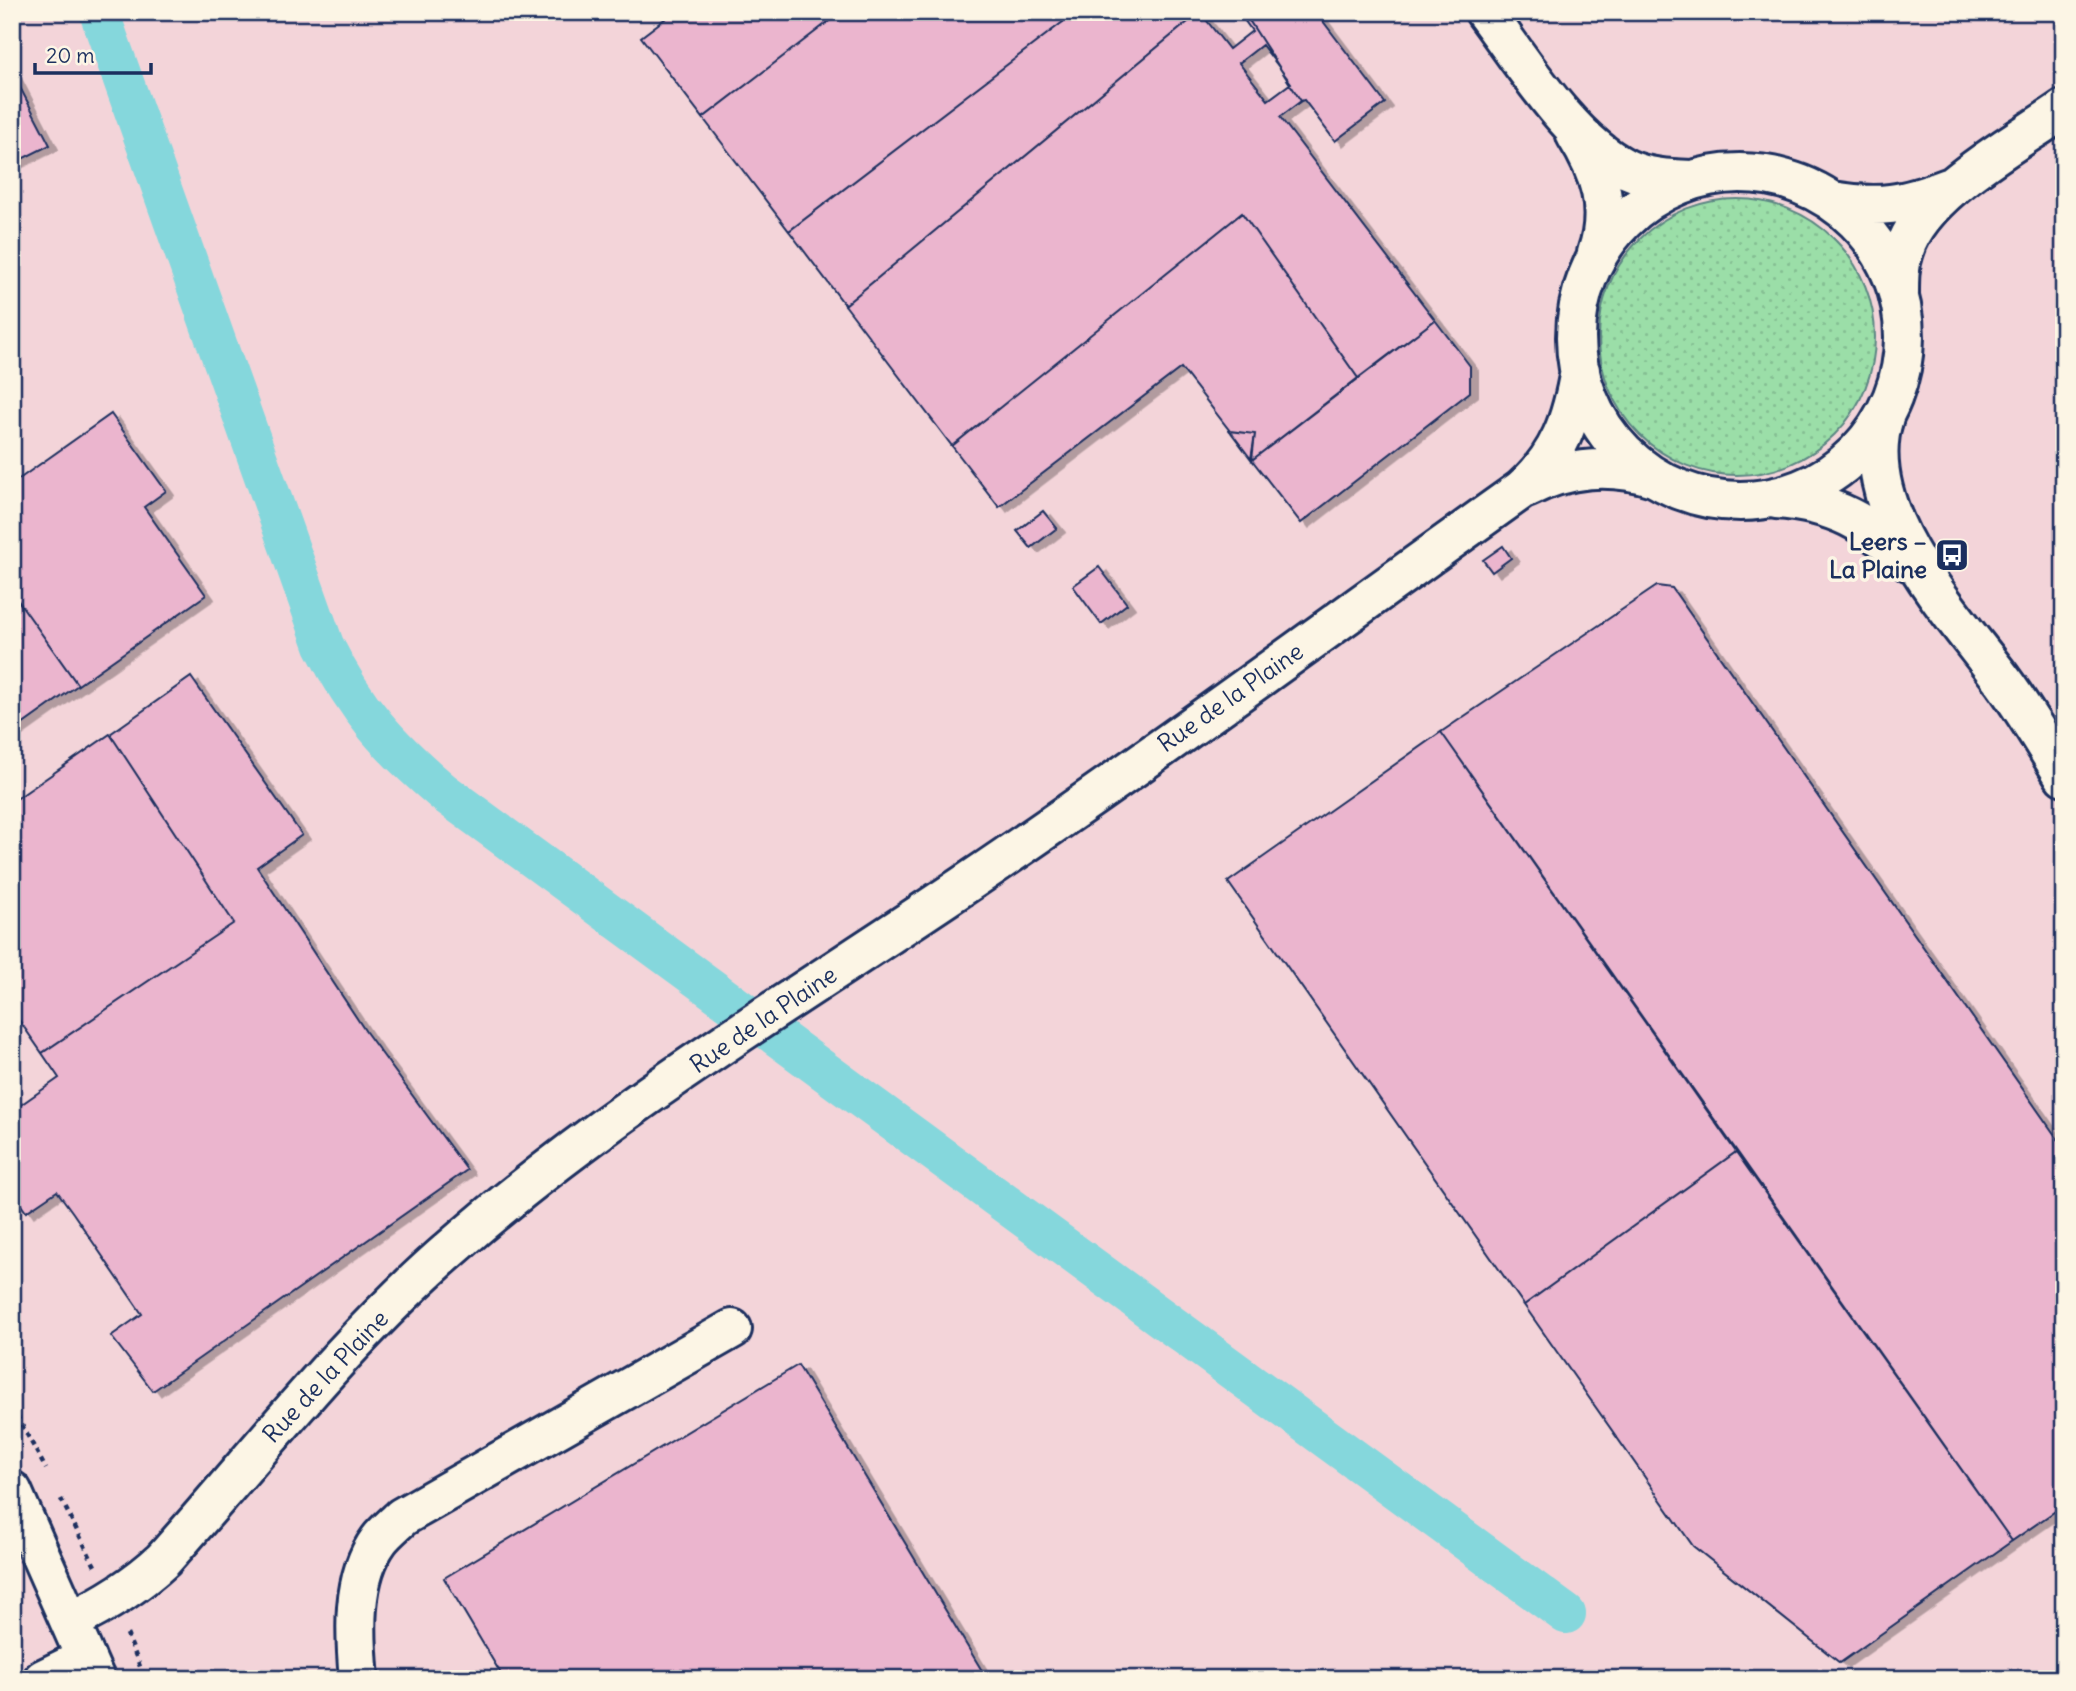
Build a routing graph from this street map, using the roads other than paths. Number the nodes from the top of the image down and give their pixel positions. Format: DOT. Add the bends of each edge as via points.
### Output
graph roads {
  1 [pos="1485,12"];
  2 [pos="1556,104"];
  3 [pos="2064,109"];
  4 [pos="1691,180"];
  5 [pos="1954,186"];
  6 [pos="1832,201"];
  7 [pos="1593,265"];
  8 [pos="1899,293"];
  9 [pos="1580,370"];
  10 [pos="1885,415"];
  11 [pos="1660,479"];
  12 [pos="1521,490"];
  13 [pos="1767,499"];
  14 [pos="1924,575"];
  15 [pos="2064,776"];
  16 [pos="732,1329"];
  17 [pos="12,1491"];
  18 [pos="70,1621"];
  19 [pos="91,1668"];
  20 [pos="43,1679"];
  21 [pos="359,1679"];
  1 -- 2 [label="street"];
  2 -- 4 [label="street" via="1586,138 1626,168 1652,177"];
  2 -- 7 [label="street" via="1594,168 1604,197 1604,234"];
  3 -- 5 [label="street"];
  4 -- 6 [label="street" via="1714,174 1764,174 1811,188"];
  4 -- 7 [label="street" via="1655,197 1624,222"];
  5 -- 6 [label="street" via="1891,206"];
  5 -- 8 [label="street" via="1915,228 1904,248"];
  6 -- 8 [label="street" via="1867,232"];
  7 -- 9 [label="street" via="1578,317"];
  8 -- 10 [label="street" via="1901,368"];
  9 -- 11 [label="street" via="1600,422 1617,444"];
  9 -- 12 [label="street, Rue de la Plaine" via="1575,403 1557,451"];
  10 -- 13 [label="street" via="1863,445 1835,471"];
  10 -- 14 [label="street" via="1878,456 1882,486"];
  11 -- 12 [label="street, Rue de la Plaine" via="1595,468 1549,477"];
  11 -- 13 [label="street" via="1711,498"];
  12 -- 18 [label="street, Rue de la Plaine" via="976,877 664,1085 537,1177 425,1271 336,1360 163,1560 112,1599"];
  13 -- 14 [label="street" via="1809,501 1843,513 1894,547"];
  14 -- 15 [label="street" via="2013,695"];
  16 -- 21 [label="street" via="402,1517 378,1541 358,1598"];
  17 -- 18 [label="street"];
  18 -- 19 [label="street"];
  19 -- 20 [label="street"];
}
